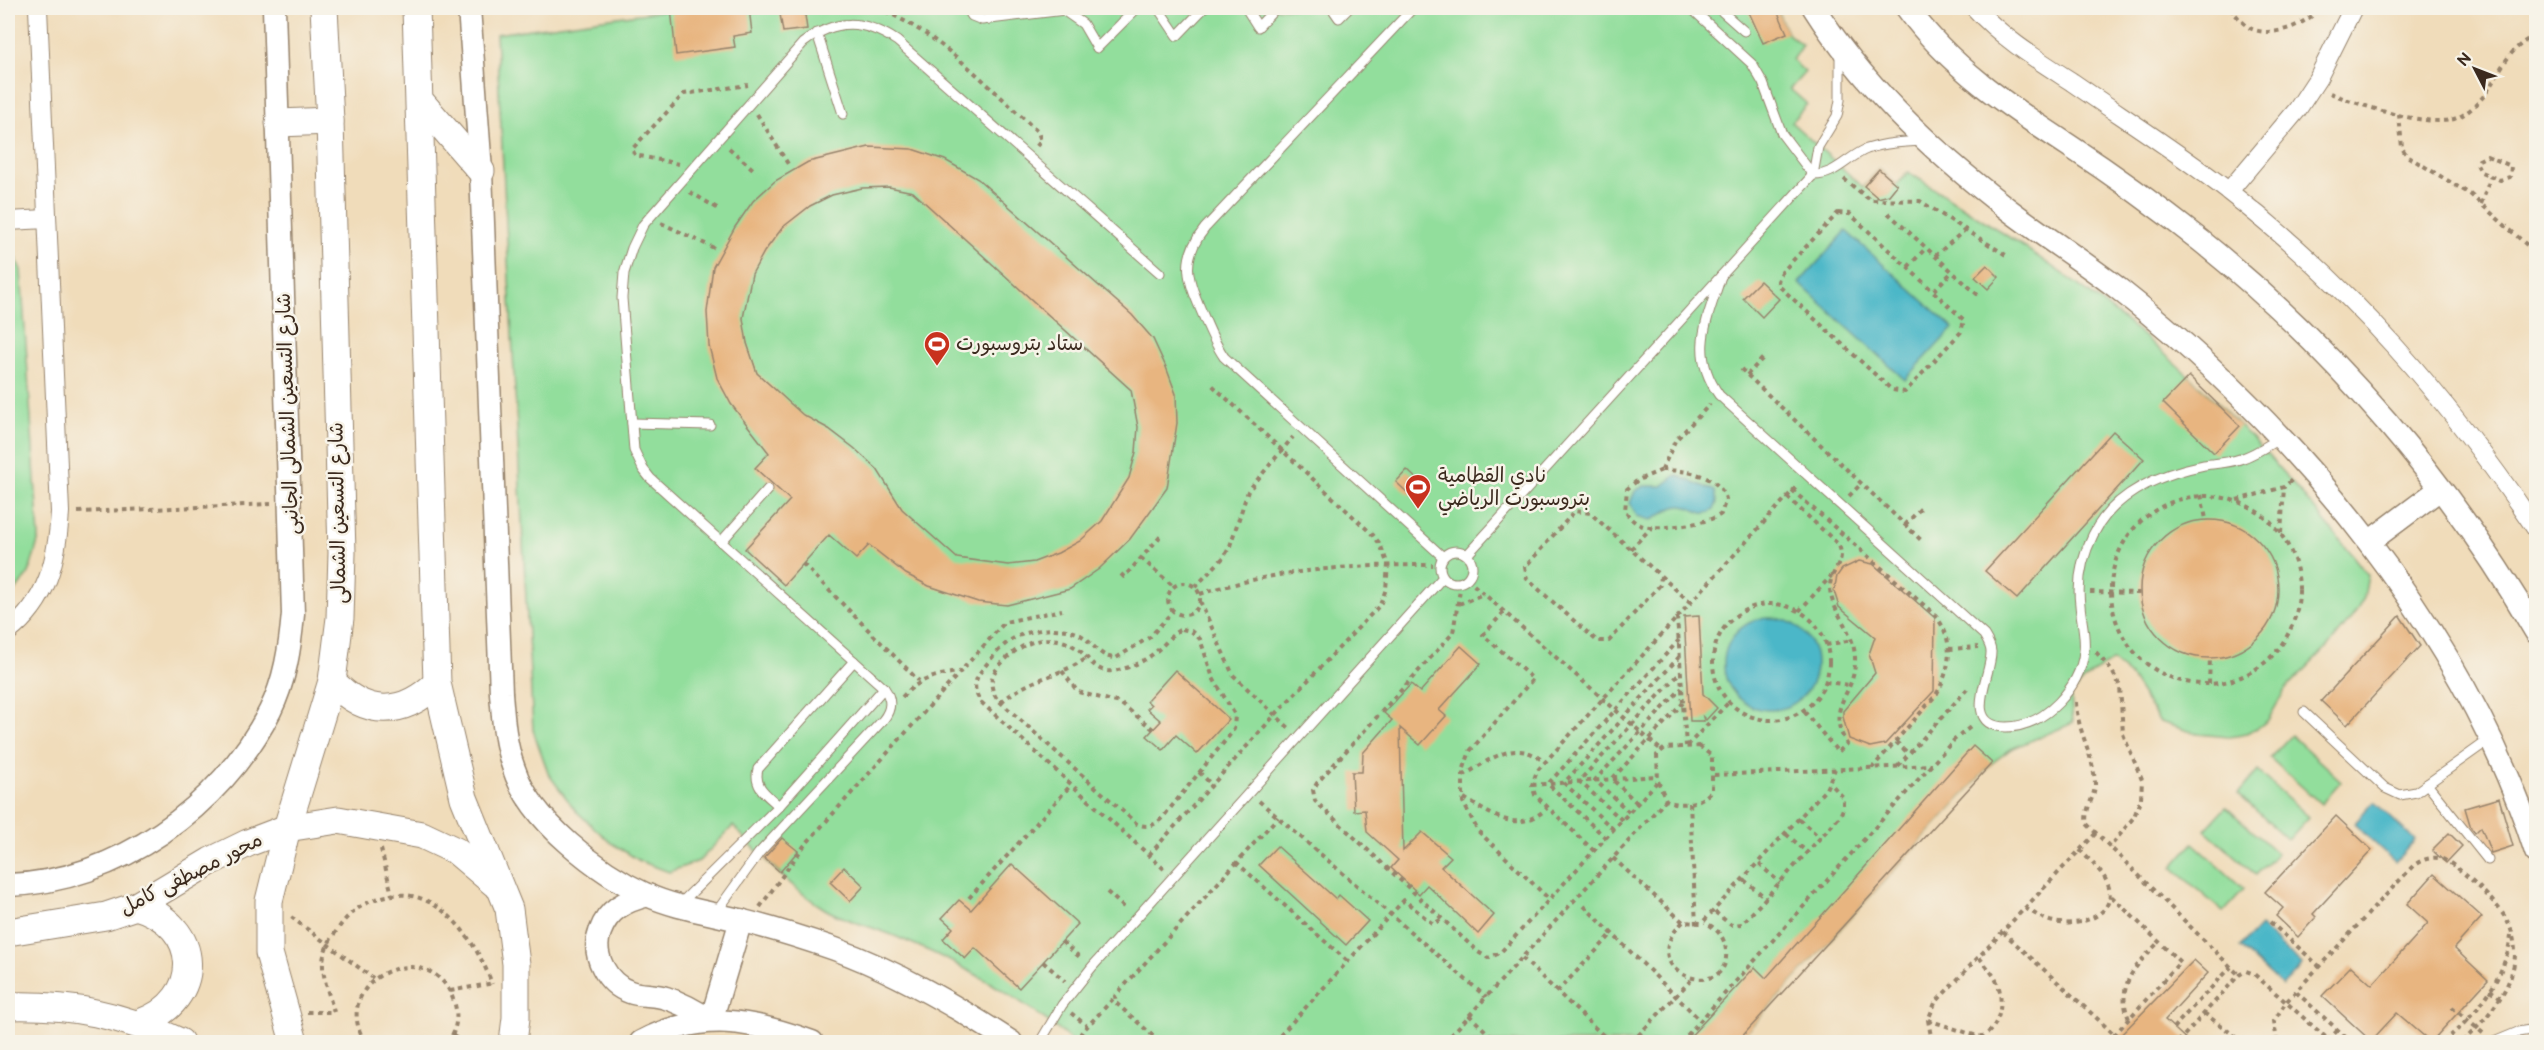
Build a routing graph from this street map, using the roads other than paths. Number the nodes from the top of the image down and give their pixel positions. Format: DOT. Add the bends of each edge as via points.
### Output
graph roads {
  1 [pos="38,8"];
  2 [pos="274,8"];
  3 [pos="324,8"];
  4 [pos="416,8"];
  5 [pos="469,8"];
  6 [pos="967,8"];
  7 [pos="1081,8"];
  8 [pos="1137,8"];
  9 [pos="1158,8"];
  10 [pos="1204,8"];
  11 [pos="1246,8"];
  12 [pos="1276,8"];
  13 [pos="1332,8"];
  14 [pos="1349,8"];
  15 [pos="1413,8"];
  16 [pos="1691,8"];
  17 [pos="1718,8"];
  18 [pos="1814,8"];
  19 [pos="1907,8"];
  20 [pos="1975,8"];
  21 [pos="2353,8"];
  22 [pos="1063,10"];
  23 [pos="1744,31"];
  24 [pos="817,33"];
  25 [pos="1840,47"];
  26 [pos="421,102"];
  27 [pos="843,114"];
  28 [pos="330,121"];
  29 [pos="279,123"];
  30 [pos="1925,141"];
  31 [pos="481,171"];
  32 [pos="1813,175"];
  33 [pos="2229,191"];
  34 [pos="47,219"];
  35 [pos="8,221"];
  36 [pos="1160,273"];
  37 [pos="1721,276"];
  38 [pos="632,423"];
  39 [pos="710,425"];
  40 [pos="2281,438"];
  41 [pos="768,489"];
  42 [pos="2440,489"];
  43 [pos="2536,529"];
  44 [pos="721,542"];
  45 [pos="2369,542"];
  46 [pos="1467,555"];
  47 [pos="1443,556"];
  48 [pos="1443,577"];
  49 [pos="8,632"];
  50 [pos="2536,632"];
  51 [pos="854,661"];
  52 [pos="332,681"];
  53 [pos="436,683"];
  54 [pos="884,688"];
  55 [pos="2304,712"];
  56 [pos="2492,738"];
  57 [pos="2427,784"];
  58 [pos="779,806"];
  59 [pos="287,828"];
  60 [pos="2536,852"];
  61 [pos="2488,860"];
  62 [pos="8,885"];
  63 [pos="501,889"];
  64 [pos="648,895"];
  65 [pos="678,905"];
  66 [pos="136,906"];
  67 [pos="715,914"];
  68 [pos="746,922"];
  69 [pos="8,932"];
  70 [pos="8,1006"];
  71 [pos="711,1021"];
  72 [pos="140,1023"];
  73 [pos="2536,1029"];
  74 [pos="2522,1031"];
  75 [pos="180,1042"];
  76 [pos="294,1042"];
  77 [pos="513,1042"];
  78 [pos="641,1042"];
  79 [pos="812,1042"];
  80 [pos="1011,1042"];
  81 [pos="1040,1042"];
  82 [pos="2494,1042"];
  83 [pos="2519,1042"];
  1 -- 34 [label="street"];
  2 -- 29 [label="street, شارع التسعين الشمالى الجانبى"];
  3 -- 28 [label="main road, شارع التسعين الشمالى"];
  4 -- 26 [label="main road"];
  5 -- 31 [label="street"];
  6 -- 22 [label="lane" via="972,16 982,20"];
  7 -- 22 [label="lane"];
  8 -- 22 [label="lane" via="1097,48 1083,24"];
  9 -- 10 [label="lane" via="1177,36"];
  11 -- 12 [label="lane" via="1258,27"];
  13 -- 14 [label="lane" via="1339,18"];
  15 -- 47 [label="lane" via="1205,228 1189,257 1188,274 1224,357"];
  16 -- 32 [label="lane" via="1752,64 1782,134"];
  17 -- 23 [label="lane"];
  18 -- 25 [label="street"];
  19 -- 42 [label="street" via="1950,58 1985,90 2138,193 2202,241 2269,300 2358,391"];
  20 -- 33 [label="street" via="2012,41"];
  21 -- 33 [label="street" via="2297,110"];
  24 -- 27 [label="lane"];
  24 -- 36 [label="lane" via="837,25 859,24 897,41"];
  24 -- 38 [label="lane" via="803,43 677,185 650,217 632,248 622,298"];
  25 -- 30 [label="street"];
  25 -- 32 [label="lane" via="1840,100 1830,131 1818,147"];
  26 -- 31 [label="main road"];
  26 -- 53 [label="main road"];
  28 -- 29 [label="main road"];
  28 -- 52 [label="main road, شارع التسعين الشمالى" via="342,553 340,618"];
  29 -- 62 [label="street, شارع التسعين الشمالى الجانبى" via="293,614 283,679 254,739 225,777 191,811 152,839 110,861 64,876"];
  30 -- 32 [label="lane" via="1866,150 1823,176"];
  30 -- 40 [label="street" via="2011,212 2167,329"];
  31 -- 64 [label="street" via="504,728 514,771 538,812 612,876"];
  32 -- 37 [label="lane"];
  33 -- 43 [label="street" via="2332,280 2400,351 2465,427"];
  34 -- 35 [label="street"];
  34 -- 49 [label="street" via="60,512 58,552 44,590"];
  37 -- 40 [label="lane" via="1701,350 1707,374 1719,395 1984,635 1991,652 1980,702 1988,719 2003,727 2026,724 2052,709 2075,681 2082,666 2084,637 2079,592 2084,555 2107,513 2145,483 2250,456"];
  37 -- 46 [label="lane"];
  38 -- 39 [label="lane"];
  38 -- 44 [label="lane" via="634,450 643,469"];
  40 -- 45 [label="street"];
  41 -- 44 [label="lane"];
  42 -- 45 [label="street"];
  42 -- 50 [label="street"];
  44 -- 51 [label="lane"];
  45 -- 56 [label="street" via="2438,643"];
  46 -- 47 [label="lane" via="1452,551"];
  46 -- 48 [label="lane" via="1473,567 1464,581 1455,583"];
  47 -- 48 [label="lane"];
  48 -- 81 [label="lane" via="1092,967 1062,1005"];
  51 -- 54 [label="lane"];
  51 -- 58 [label="lane" via="758,769 760,788"];
  52 -- 53 [label="main road" via="346,696 384,709 404,706 422,697"];
  52 -- 59 [label="main road, شارع التسعين الشمالى"];
  53 -- 63 [label="main road" via="464,798"];
  54 -- 58 [label="lane"];
  54 -- 67 [label="lane" via="891,701 883,720 759,853"];
  55 -- 57 [label="lane" via="2391,793 2408,795"];
  56 -- 57 [label="lane"];
  56 -- 60 [label="street"];
  57 -- 61 [label="lane"];
  58 -- 65 [label="lane"];
  59 -- 63 [label="main road, محور مصطفى كامل" via="338,820 423,835 456,851"];
  59 -- 66 [label="main road, محور مصطفى كامل" via="211,861"];
  59 -- 76 [label="main road, شارع التسعين الشمالى" via="269,901 269,953"];
  63 -- 77 [label="main road" via="508,909 504,982 516,1018"];
  64 -- 65 [label="street"];
  64 -- 71 [label="street" via="615,909 604,922 598,946 604,971 615,984 630,992 663,997"];
  65 -- 67 [label="street"];
  66 -- 69 [label="main road, محور مصطفى كامل" via="72,924"];
  66 -- 72 [label="main road" via="153,910 178,932 188,963 179,995 169,1008"];
  67 -- 68 [label="street"];
  68 -- 71 [label="street"];
  68 -- 80 [label="street" via="838,950 902,978"];
  70 -- 72 [label="main road" via="99,1012"];
  71 -- 78 [label="street" via="662,1031"];
  71 -- 79 [label="street" via="767,1026"];
  72 -- 75 [label="main road"];
  73 -- 74 [label="lane"];
  74 -- 82 [label="lane"];
  74 -- 83 [label="lane"];
}
